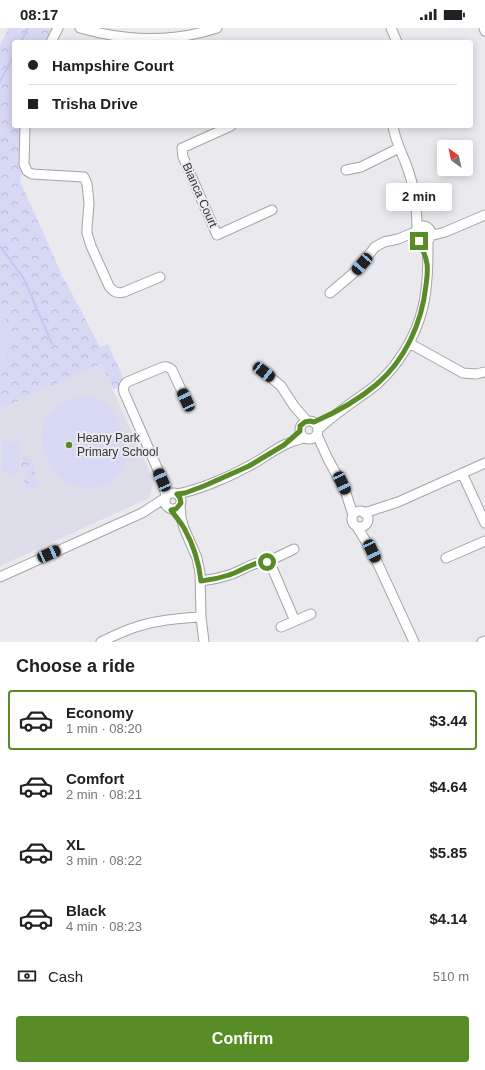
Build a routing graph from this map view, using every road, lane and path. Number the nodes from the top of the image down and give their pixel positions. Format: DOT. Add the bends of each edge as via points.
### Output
graph roads {
  1 [pos="58,28"];
  2 [pos="80,28"];
  3 [pos="217,28"];
  4 [pos="391,28"];
  5 [pos="484,28"];
  6 [pos="485,31"];
  7 [pos="52,40"];
  8 [pos="395,40"];
  9 [pos="25,128"];
  10 [pos="226,128"];
  11 [pos="394,128"];
  12 [pos="399,148"];
  13 [pos="346,170"];
  14 [pos="272,210"];
  15 [pos="485,215"];
  16 [pos="422,234"];
  17 [pos="160,277"];
  18 [pos="330,293"];
  19 [pos="409,343"];
  20 [pos="264,372"];
  21 [pos="485,372"];
  22 [pos="186,400"];
  23 [pos="309,430"];
  24 [pos="485,463"];
  25 [pos="462,473"];
  26 [pos="204,486"];
  27 [pos="170,495"];
  28 [pos="180,504"];
  29 [pos="169,509"];
  30 [pos="142,512"];
  31 [pos="361,519"];
  32 [pos="485,522"];
  33 [pos="184,528"];
  34 [pos="485,541"];
  35 [pos="294,549"];
  36 [pos="446,558"];
  37 [pos="267,562"];
  38 [pos="0,577"];
  39 [pos="201,581"];
  40 [pos="311,614"];
  41 [pos="201,616"];
  42 [pos="295,621"];
  43 [pos="281,628"];
  44 [pos="485,641"];
  45 [pos="101,642"];
  46 [pos="204,642"];
  47 [pos="414,642"];
  48 [pos="482,642"];
  1 -- 7 [label="street"];
  2 -- 3 [label="street" via="113,36 160,39"];
  4 -- 8 [label="street"];
  5 -- 6 [label="street"];
  9 -- 17 [label="street" via="24,164 27,171 32,174 84,177 89,203 88,240 111,290 115,293 124,292"];
  10 -- 14 [label="street, Bianca Court" via="182,148 183,157 217,235"];
  11 -- 12 [label="street"];
  12 -- 13 [label="street" via="361,167"];
  12 -- 16 [label="street" via="408,170"];
  15 -- 16 [label="street" via="459,226"];
  16 -- 18 [label="street" via="384,242 375,247 356,271"];
  16 -- 19 [label="street" via="427,276 423,306"];
  19 -- 21 [label="street" via="463,373"];
  19 -- 23 [label="street" via="391,370 377,384"];
  20 -- 23 [label="street" via="281,386 298,417"];
  22 -- 27 [label="street" via="172,370 167,366 127,382 123,388"];
  23 -- 26 [label="street" via="249,466"];
  23 -- 31 [label="street"];
  24 -- 25 [label="street"];
  25 -- 31 [label="street"];
  25 -- 32 [label="street"];
  26 -- 27 [label="street"];
  26 -- 28 [label="street"];
  27 -- 28 [label="street" via="180,498"];
  27 -- 29 [label="street" via="165,505"];
  27 -- 30 [label="street"];
  28 -- 29 [label="street" via="176,509"];
  28 -- 33 [label="street"];
  29 -- 30 [label="street"];
  29 -- 33 [label="street"];
  30 -- 38 [label="street"];
  31 -- 47 [label="street" via="372,551"];
  33 -- 39 [label="street" via="197,558"];
  34 -- 36 [label="street"];
  35 -- 37 [label="street"];
  37 -- 39 [label="street" via="258,562 229,575"];
  37 -- 42 [label="street"];
  39 -- 41 [label="street"];
  40 -- 42 [label="street"];
  41 -- 45 [label="street" via="168,620 127,630"];
  41 -- 46 [label="street"];
  42 -- 43 [label="street"];
  44 -- 48 [label="street"];
}
